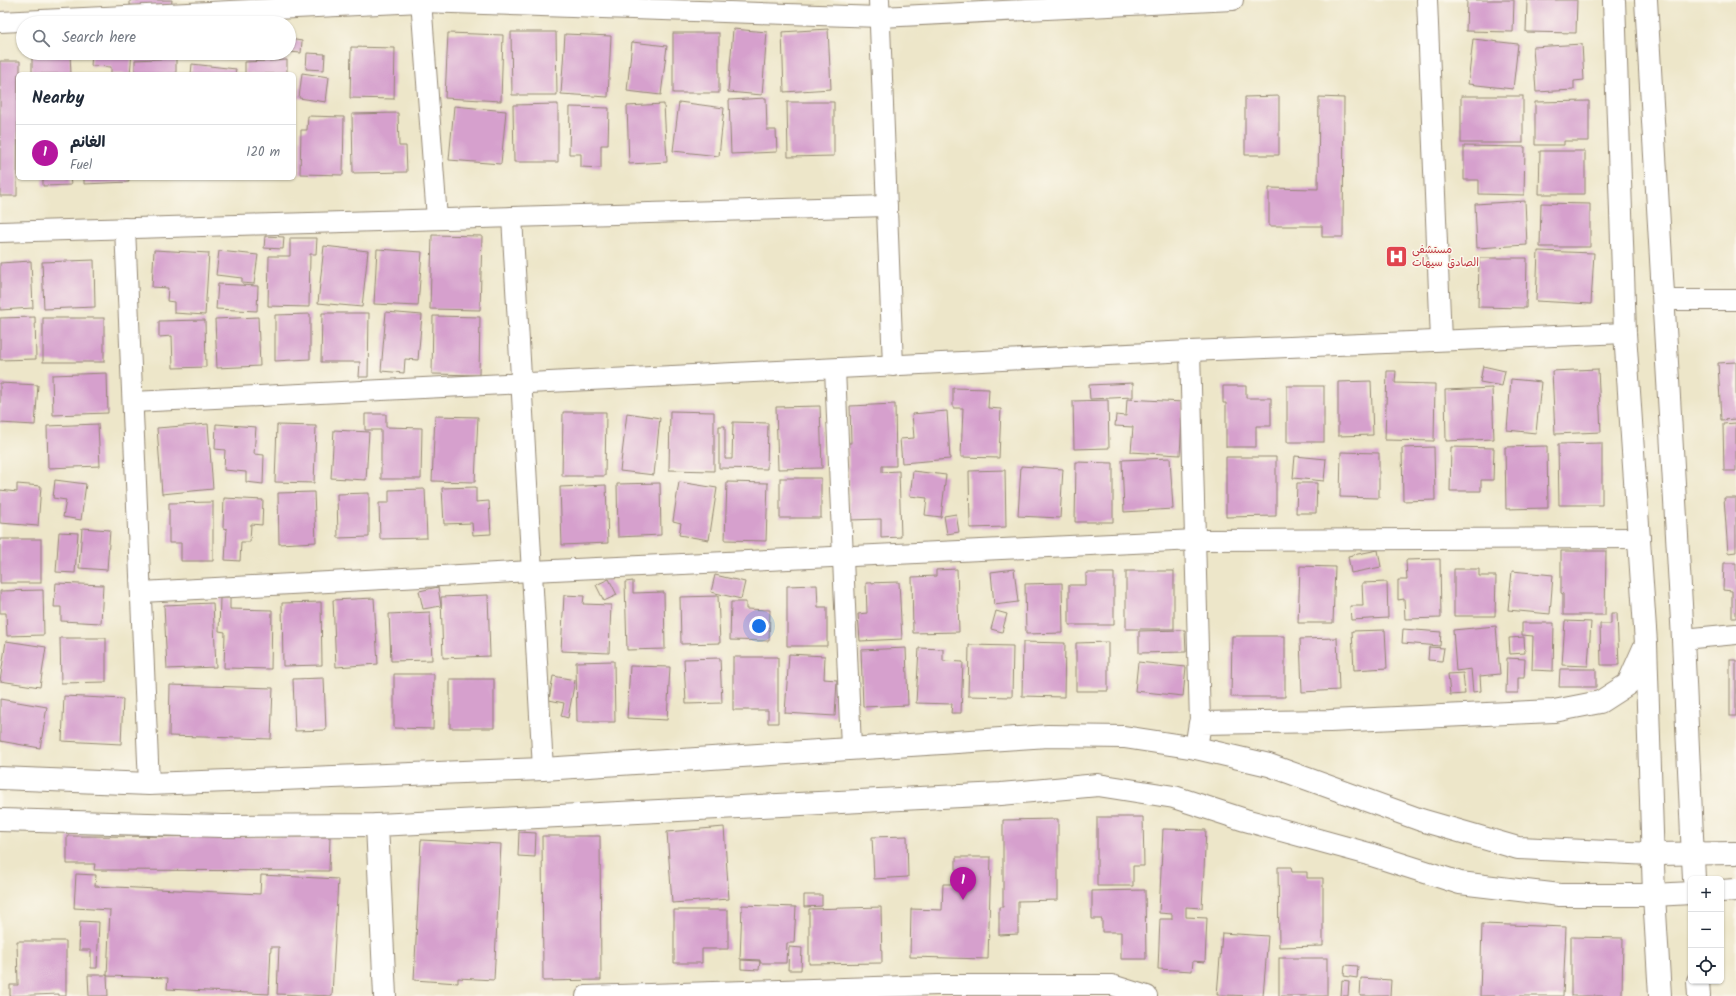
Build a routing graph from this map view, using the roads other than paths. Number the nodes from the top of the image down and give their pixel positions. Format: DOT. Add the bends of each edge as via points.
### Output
graph roads {
  1 [pos="1233,0"];
  2 [pos="1427,0"];
  3 [pos="1614,0"];
  4 [pos="1646,0"];
  5 [pos="421,1"];
  6 [pos="879,9"];
  7 [pos="120,16"];
  8 [pos="16,21"];
  9 [pos="0,22"];
  10 [pos="887,206"];
  11 [pos="512,217"];
  12 [pos="437,219"];
  13 [pos="125,228"];
  14 [pos="0,232"];
  15 [pos="1663,300"];
  16 [pos="1736,300"];
  17 [pos="1625,333"];
  18 [pos="1441,340"];
  19 [pos="1190,351"];
  20 [pos="893,366"];
  21 [pos="835,369"];
  22 [pos="521,384"];
  23 [pos="133,402"];
  24 [pos="1640,538"];
  25 [pos="1196,540"];
  26 [pos="842,556"];
  27 [pos="532,571"];
  28 [pos="142,592"];
  29 [pos="1736,634"];
  30 [pos="1683,639"];
  31 [pos="1646,644"];
  32 [pos="1200,723"];
  33 [pos="852,748"];
  34 [pos="1196,748"];
  35 [pos="543,769"];
  36 [pos="0,778"];
  37 [pos="149,784"];
  38 [pos="0,820"];
  39 [pos="377,825"];
  40 [pos="1736,853"];
  41 [pos="1652,854"];
  42 [pos="1692,854"];
  43 [pos="1694,876"];
  44 [pos="1736,890"];
  45 [pos="1724,891"];
  46 [pos="1688,893"];
  47 [pos="1654,895"];
  48 [pos="1698,984"];
  49 [pos="1113,990"];
  50 [pos="938,991"];
  51 [pos="384,996"];
  52 [pos="588,996"];
  53 [pos="1147,996"];
  54 [pos="1660,996"];
  55 [pos="1699,996"];
  1 -- 6 [label="street"];
  2 -- 18 [label="street"];
  3 -- 17 [label="street"];
  4 -- 15 [label="street"];
  5 -- 6 [label="street"];
  5 -- 7 [label="street"];
  5 -- 12 [label="street"];
  6 -- 10 [label="street"];
  8 -- 9 [label="street"];
  10 -- 11 [label="street"];
  10 -- 20 [label="street"];
  11 -- 12 [label="street"];
  11 -- 22 [label="street"];
  12 -- 13 [label="street"];
  13 -- 14 [label="street"];
  13 -- 23 [label="street"];
  15 -- 16 [label="street"];
  15 -- 30 [label="street"];
  17 -- 18 [label="street"];
  17 -- 24 [label="street"];
  18 -- 19 [label="street"];
  19 -- 20 [label="street"];
  19 -- 25 [label="street"];
  20 -- 21 [label="street"];
  21 -- 22 [label="street"];
  21 -- 26 [label="street"];
  22 -- 23 [label="street"];
  22 -- 27 [label="street"];
  23 -- 28 [label="street"];
  24 -- 25 [label="street"];
  24 -- 31 [label="street"];
  25 -- 26 [label="street"];
  25 -- 32 [label="street"];
  26 -- 27 [label="street"];
  26 -- 33 [label="street"];
  27 -- 28 [label="street"];
  27 -- 35 [label="street"];
  28 -- 37 [label="street"];
  29 -- 30 [label="street"];
  30 -- 42 [label="street"];
  31 -- 32 [label="street" via="1628,684 1600,702 1554,711 1330,721"];
  31 -- 41 [label="street"];
  32 -- 34 [label="street"];
  33 -- 34 [label="street" via="1048,736 1124,737"];
  33 -- 35 [label="street"];
  34 -- 41 [label="street" via="1269,765 1421,820 1518,848"];
  35 -- 37 [label="street"];
  36 -- 37 [label="street"];
  38 -- 39 [label="street" via="222,826"];
  39 -- 47 [label="street" via="1001,794 1098,786 1174,797 1460,883 1560,895"];
  39 -- 51 [label="street"];
  40 -- 42 [label="street"];
  41 -- 42 [label="street"];
  41 -- 47 [label="street"];
  42 -- 43 [label="street"];
  44 -- 45 [label="street"];
  46 -- 47 [label="street"];
  47 -- 54 [label="street"];
  48 -- 55 [label="street"];
  49 -- 50 [label="street"];
  49 -- 53 [label="street"];
  50 -- 52 [label="street"];
}
